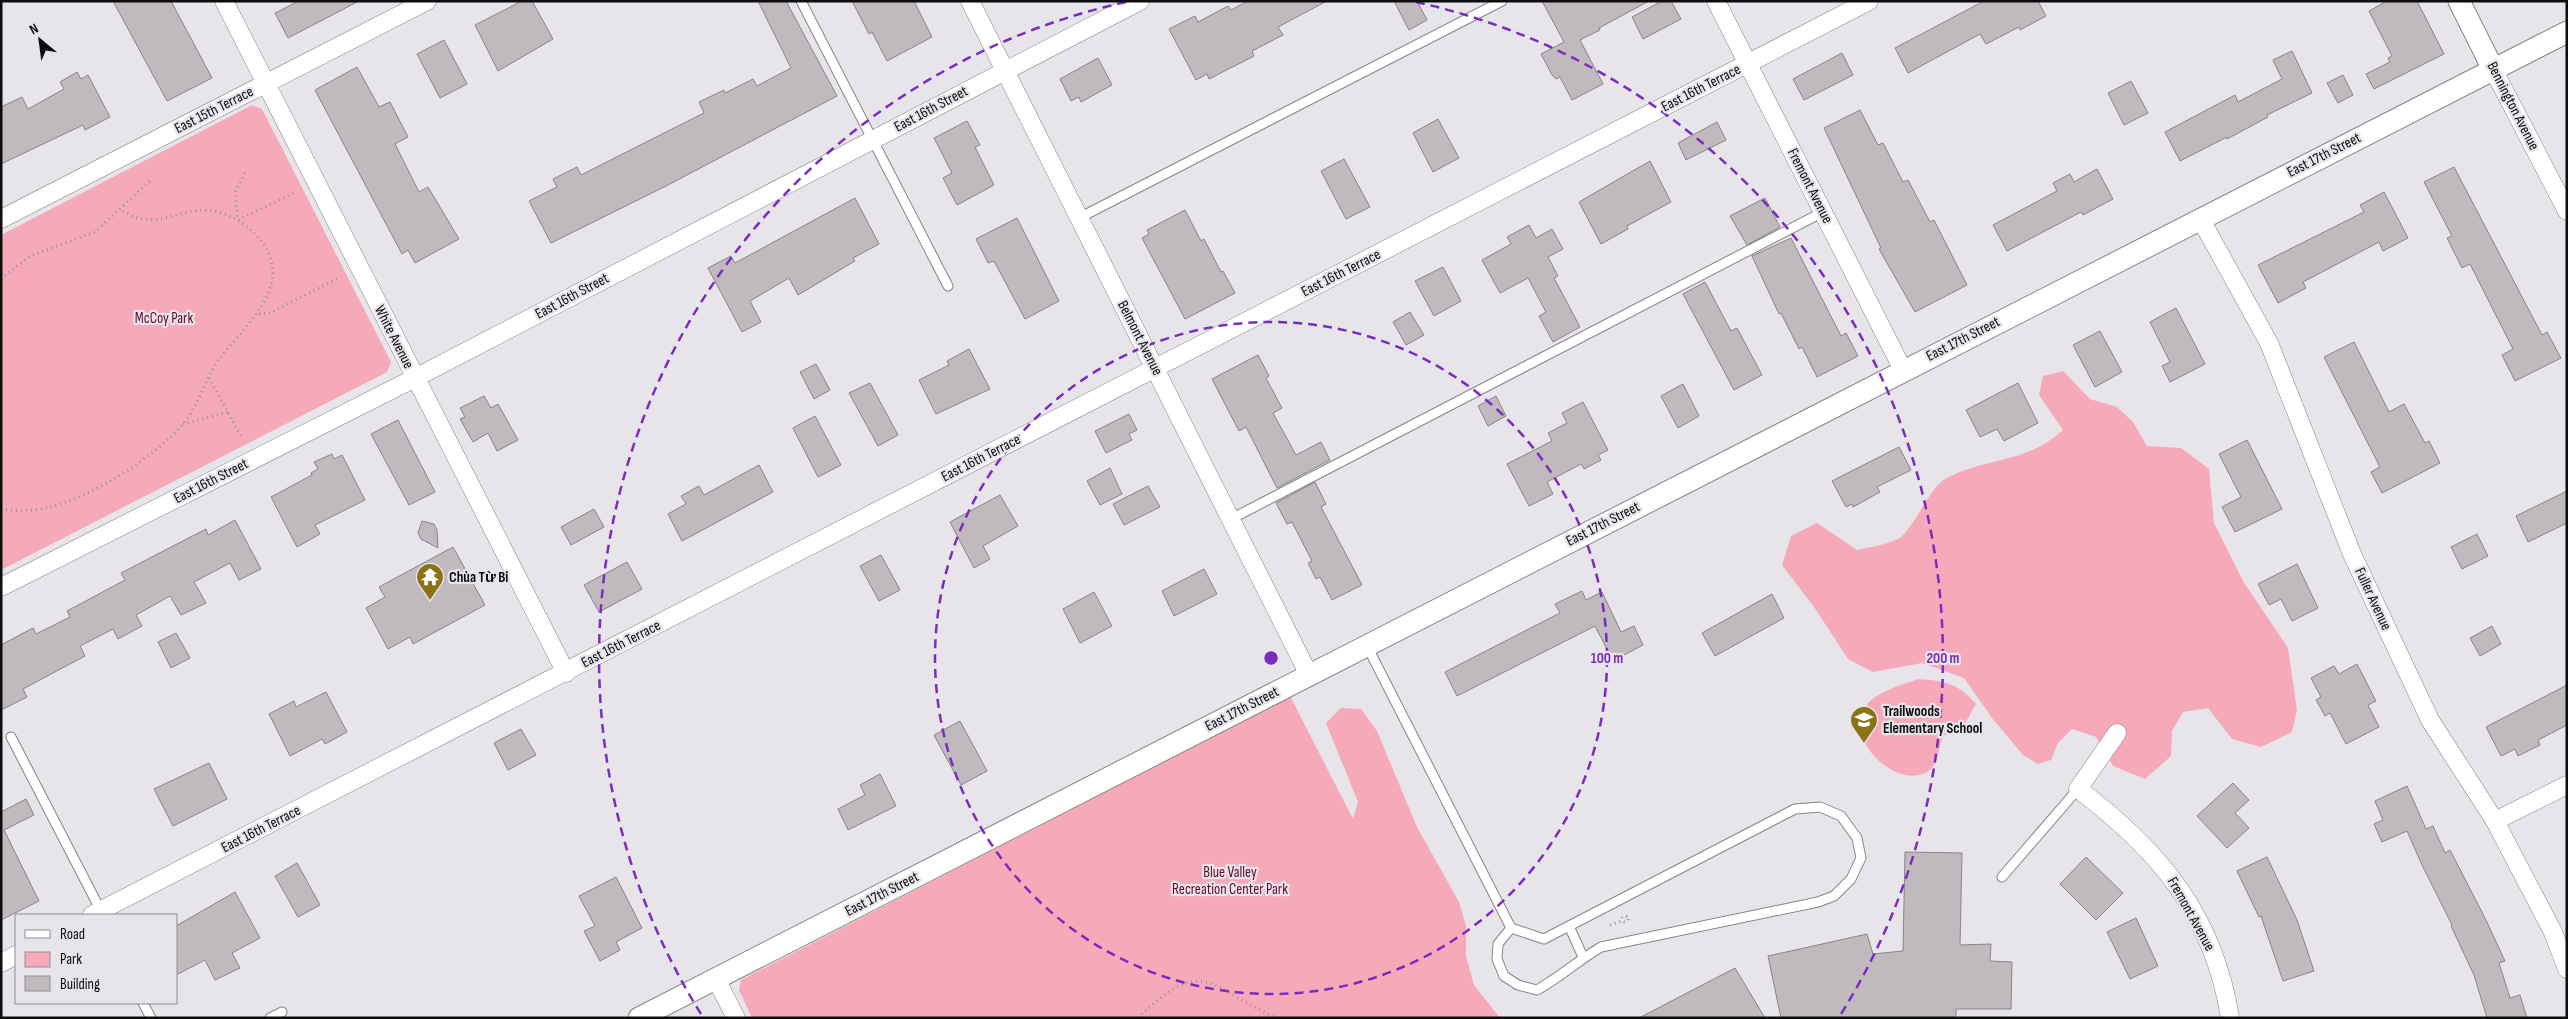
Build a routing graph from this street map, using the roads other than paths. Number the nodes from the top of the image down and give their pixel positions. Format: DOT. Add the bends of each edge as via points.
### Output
graph roads {
  1 [pos="224,1"];
  2 [pos="427,1"];
  3 [pos="801,1"];
  4 [pos="970,1"];
  5 [pos="1140,1"];
  6 [pos="1502,1"];
  7 [pos="1716,1"];
  8 [pos="1869,1"];
  9 [pos="2459,1"];
  10 [pos="2567,32"];
  11 [pos="1748,64"];
  12 [pos="2494,69"];
  13 [pos="1005,70"];
  14 [pos="266,84"];
  15 [pos="872,140"];
  16 [pos="2567,211"];
  17 [pos="1823,212"];
  18 [pos="1079,218"];
  19 [pos="2200,218"];
  20 [pos="1,219"];
  21 [pos="948,286"];
  22 [pos="1156,368"];
  23 [pos="1903,370"];
  24 [pos="414,378"];
  25 [pos="1231,519"];
  26 [pos="1,587"];
  27 [pos="1367,645"];
  28 [pos="566,673"];
  29 [pos="1309,675"];
  30 [pos="2117,733"];
  31 [pos="11,737"];
  32 [pos="2567,785"];
  33 [pos="2078,789"];
  34 [pos="2495,821"];
  35 [pos="2002,877"];
  36 [pos="96,914"];
  37 [pos="1569,926"];
  38 [pos="1511,928"];
  39 [pos="15,956"];
  40 [pos="1582,958"];
  41 [pos="1,963"];
  42 [pos="2567,969"];
  43 [pos="716,979"];
  44 [pos="144,1004"];
  45 [pos="282,1012"];
  46 [pos="151,1018"];
  47 [pos="270,1018"];
  48 [pos="639,1018"];
  49 [pos="736,1018"];
  50 [pos="2230,1018"];
  1 -- 14 [label="street, White Avenue"];
  2 -- 14 [label="street, East 15th Terrace"];
  3 -- 15 [label="lane"];
  4 -- 13 [label="street, Belmont Avenue"];
  5 -- 13 [label="street, East 16th Street"];
  6 -- 18 [label="lane"];
  7 -- 11 [label="street, Fremont Avenue"];
  8 -- 11 [label="street, East 16th Terrace"];
  9 -- 12 [label="street, Bennington Avenue"];
  10 -- 12 [label="street, East 17th Street"];
  11 -- 17 [label="street, Fremont Avenue"];
  11 -- 22 [label="street, East 16th Terrace"];
  12 -- 16 [label="street, Bennington Avenue"];
  12 -- 19 [label="street, East 17th Street"];
  13 -- 15 [label="street, East 16th Street"];
  13 -- 18 [label="street, Belmont Avenue"];
  14 -- 20 [label="street, East 15th Terrace"];
  14 -- 24 [label="street, White Avenue"];
  15 -- 21 [label="lane"];
  15 -- 24 [label="street, East 16th Street"];
  17 -- 23 [label="street, Fremont Avenue"];
  17 -- 25 [label="lane"];
  18 -- 22 [label="street, Belmont Avenue"];
  19 -- 23 [label="street, East 17th Street"];
  19 -- 34 [label="street, Fuller Avenue" via="2268,343 2352,554 2430,720"];
  22 -- 25 [label="street, Belmont Avenue"];
  22 -- 28 [label="street, East 16th Terrace"];
  23 -- 27 [label="street, East 17th Street"];
  24 -- 26 [label="street, East 16th Street"];
  24 -- 28 [label="street, White Avenue"];
  25 -- 29 [label="street, Belmont Avenue"];
  27 -- 29 [label="street, East 17th Street"];
  27 -- 38 [label="lane"];
  28 -- 36 [label="street, East 16th Terrace"];
  29 -- 43 [label="street, East 17th Street"];
  30 -- 33 [label="street"];
  31 -- 36 [label="lane"];
  32 -- 34 [label="street"];
  33 -- 35 [label="lane"];
  33 -- 50 [label="street, Fremont Avenue" via="2124,826 2172,876 2213,950 2226,989"];
  34 -- 42 [label="street, Fuller Avenue" via="2554,932"];
  37 -- 38 [label="lane" via="1544,939"];
  37 -- 40 [label="lane"];
  37 -- 40 [label="lane" via="1795,809 1820,806 1841,816 1857,838 1861,858 1851,879 1834,896 1601,947"];
  38 -- 40 [label="lane" via="1498,944 1497,958 1504,976 1518,985 1537,990 1560,977"];
  39 -- 41 [label="street"];
  43 -- 48 [label="street, East 17th Street"];
  43 -- 49 [label="street"];
  44 -- 46 [label="lane"];
  45 -- 47 [label="lane"];
}
